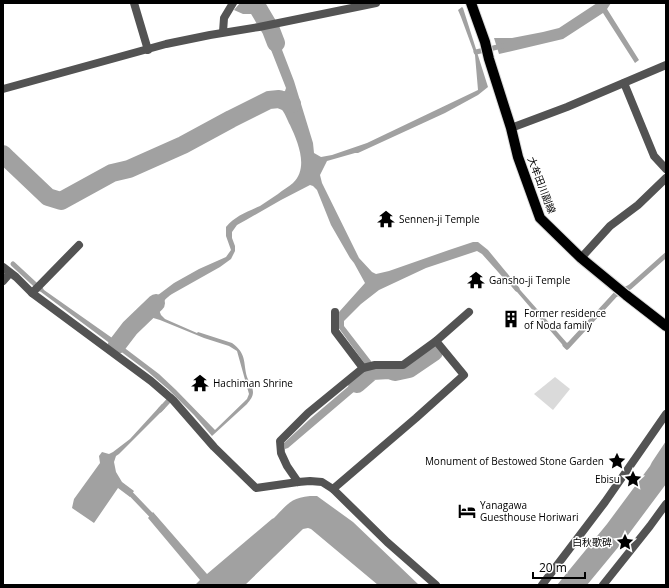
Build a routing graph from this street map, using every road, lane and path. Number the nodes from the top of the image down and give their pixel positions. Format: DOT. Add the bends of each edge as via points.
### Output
graph roads {
  1 [pos="134,3"];
  2 [pos="233,3"];
  3 [pos="376,3"];
  4 [pos="471,3"];
  5 [pos="223,32"];
  6 [pos="148,50"];
  7 [pos="666,65"];
  8 [pos="624,83"];
  9 [pos="3,89"];
  10 [pos="511,128"];
  11 [pos="666,170"];
  12 [pos="666,178"];
  13 [pos="80,245"];
  14 [pos="581,258"];
  15 [pos="3,267"];
  16 [pos="10,273"];
  17 [pos="3,281"];
  18 [pos="32,293"];
  19 [pos="335,312"];
  20 [pos="469,312"];
  21 [pos="666,326"];
  22 [pos="436,341"];
  23 [pos="364,368"];
  24 [pos="666,414"];
  25 [pos="298,482"];
  26 [pos="333,489"];
  27 [pos="666,504"];
  28 [pos="436,585"];
  29 [pos="542,585"];
  30 [pos="603,585"];
  1 -- 6 [label="street"];
  2 -- 5 [label="street" via="224,18"];
  3 -- 5 [label="street"];
  4 -- 10 [label="main road, 大牟田川副線"];
  5 -- 6 [label="street"];
  6 -- 9 [label="street"];
  7 -- 8 [label="street"];
  8 -- 10 [label="street"];
  8 -- 11 [label="street" via="654,156"];
  10 -- 14 [label="main road, 大牟田川副線" via="518,157 540,218"];
  12 -- 14 [label="street" via="638,205 610,226"];
  13 -- 18 [label="street"];
  14 -- 21 [label="main road, 大牟田川副線"];
  15 -- 16 [label="street"];
  16 -- 17 [label="street"];
  16 -- 18 [label="street"];
  18 -- 25 [label="street" via="151,381 256,488"];
  19 -- 23 [label="street" via="336,331"];
  20 -- 22 [label="street"];
  22 -- 23 [label="street" via="403,365 375,365"];
  22 -- 26 [label="street" via="464,374"];
  23 -- 25 [label="street" via="308,413 280,441 281,453"];
  24 -- 29 [label="street" via="605,502"];
  25 -- 26 [label="street" via="322,482"];
  26 -- 28 [label="street"];
  27 -- 30 [label="street"];
}
